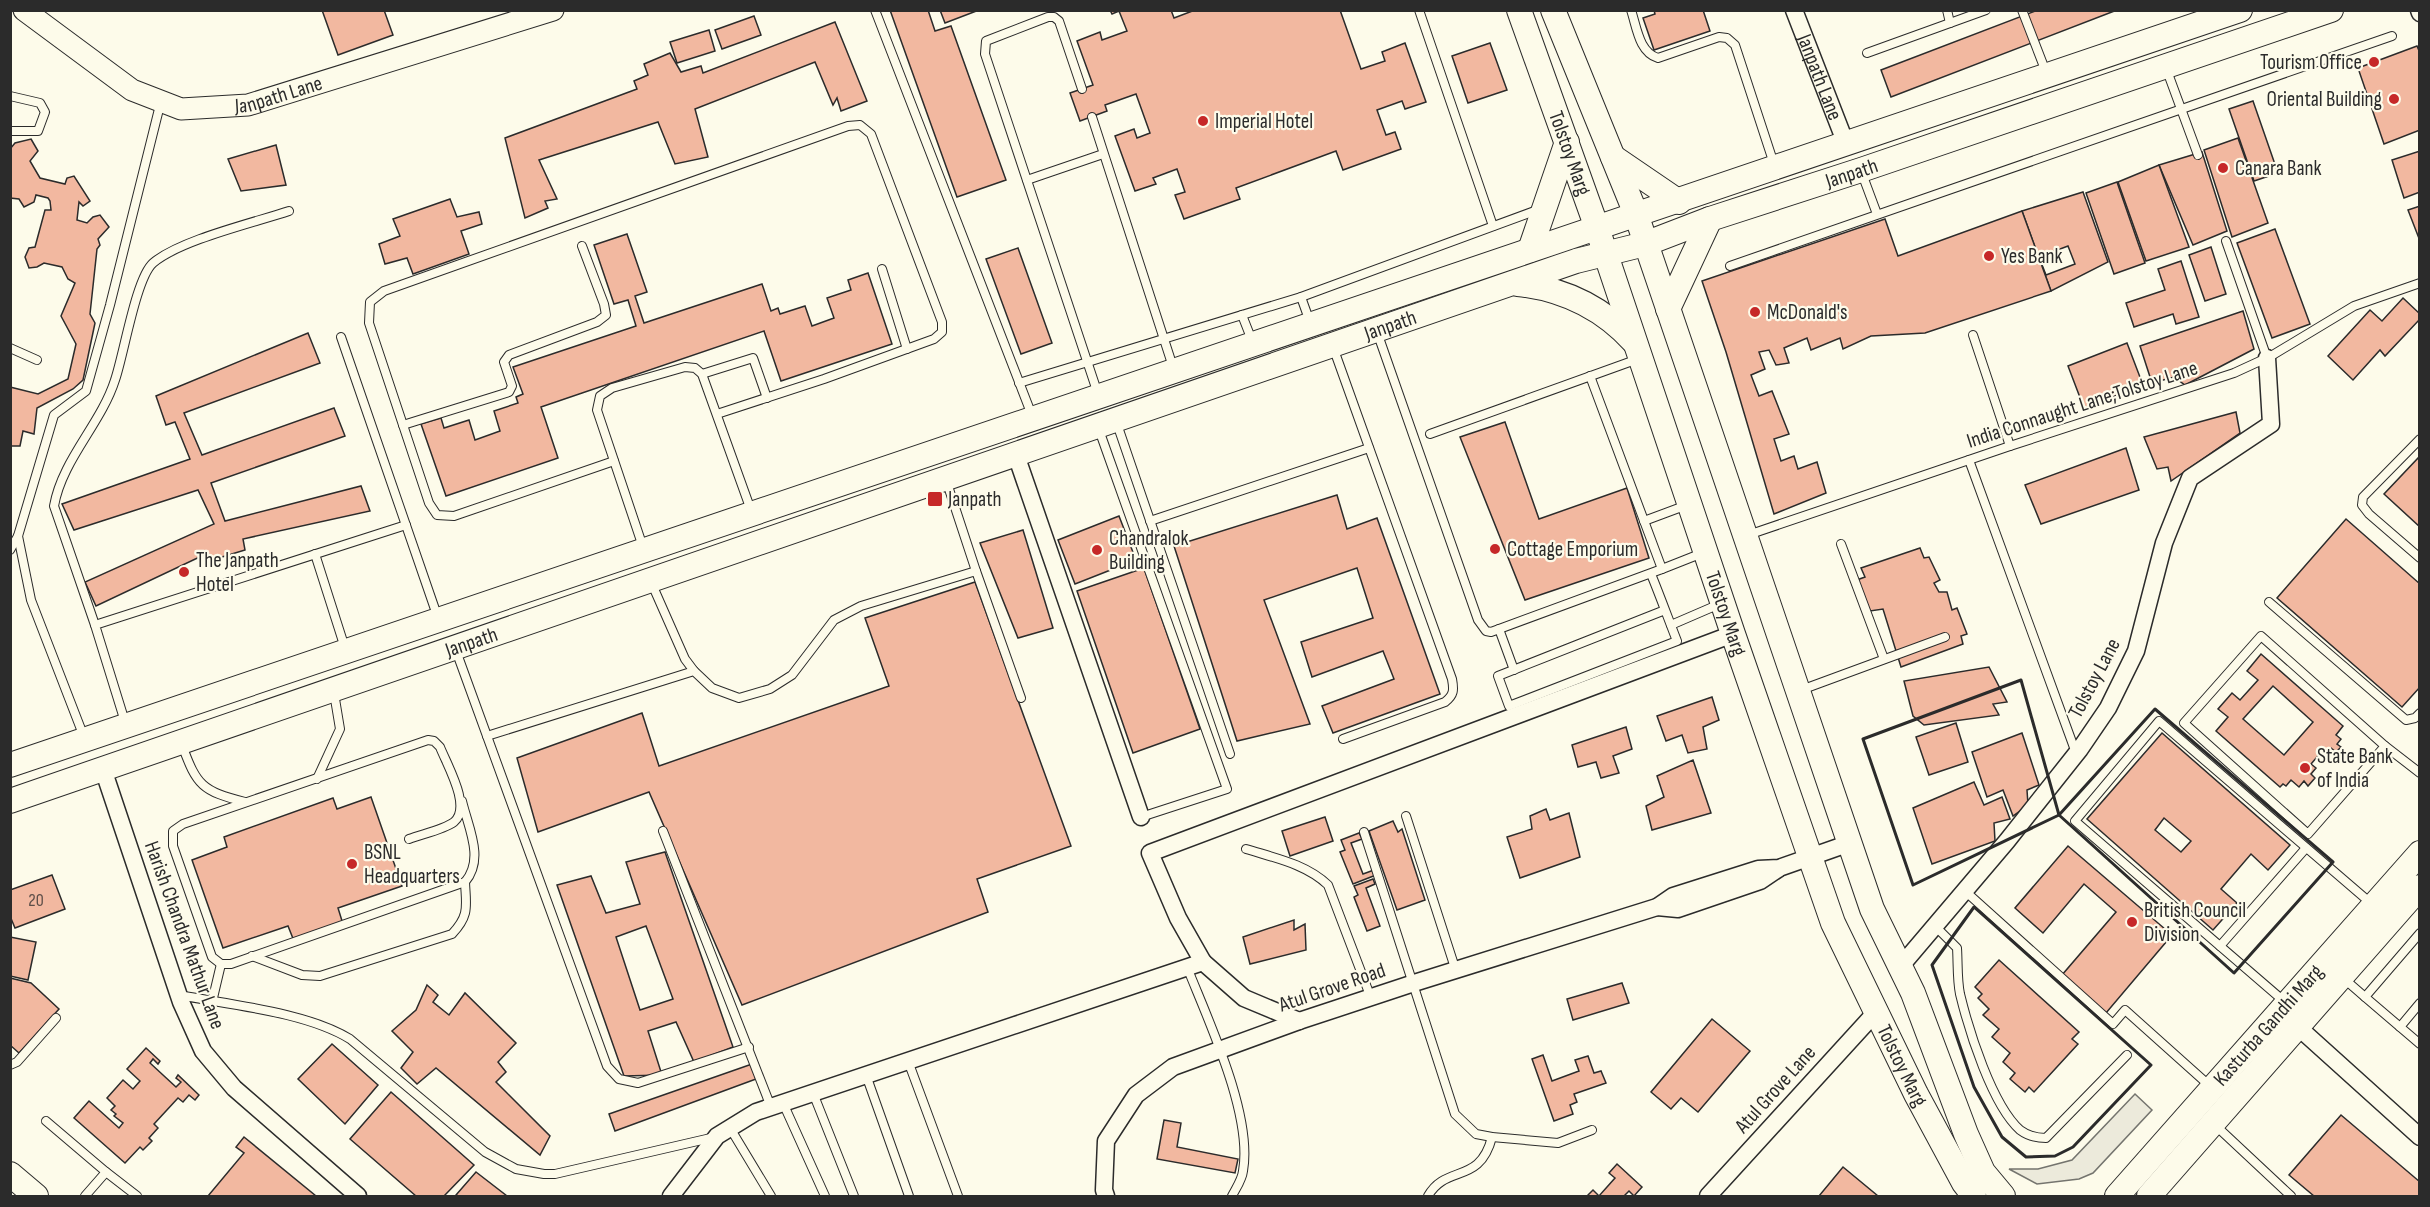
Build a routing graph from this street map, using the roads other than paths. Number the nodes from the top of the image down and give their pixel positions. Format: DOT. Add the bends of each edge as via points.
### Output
graph roads {
  1 [pos="24,10"];
  2 [pos="553,10"];
  3 [pos="875,10"];
  4 [pos="1419,10"];
  5 [pos="1520,10"];
  6 [pos="1553,10"];
  7 [pos="1631,10"];
  8 [pos="1794,10"];
  9 [pos="1947,10"];
  10 [pos="1986,10"];
  11 [pos="2022,10"];
  12 [pos="2241,10"];
  13 [pos="2331,10"];
  14 [pos="1950,23"];
  15 [pos="2392,36"];
  16 [pos="1867,53"];
  17 [pos="2166,67"];
  18 [pos="2048,76"];
  19 [pos="1082,89"];
  20 [pos="10,96"];
  21 [pos="161,101"];
  22 [pos="2181,110"];
  23 [pos="1092,117"];
  24 [pos="10,131"];
  25 [pos="1567,142"];
  26 [pos="1846,144"];
  27 [pos="1103,154"];
  28 [pos="2198,155"];
  29 [pos="1613,158"];
  30 [pos="1775,167"];
  31 [pos="1861,170"];
  32 [pos="1027,180"];
  33 [pos="1679,202"];
  34 [pos="1543,207"];
  35 [pos="289,211"];
  36 [pos="1636,214"];
  37 [pos="1877,214"];
  38 [pos="1710,219"];
  39 [pos="1493,226"];
  40 [pos="1597,228"];
  41 [pos="2226,241"];
  42 [pos="1645,244"];
  43 [pos="582,246"];
  44 [pos="1530,250"];
  45 [pos="1605,253"];
  46 [pos="1730,266"];
  47 [pos="882,269"];
  48 [pos="2420,283"];
  49 [pos="1516,284"];
  50 [pos="1301,297"];
  51 [pos="1668,309"];
  52 [pos="1242,315"];
  53 [pos="1311,324"];
  54 [pos="1377,332"];
  55 [pos="1973,334"];
  56 [pos="341,337"];
  57 [pos="1165,339"];
  58 [pos="1253,344"];
  59 [pos="1332,347"];
  60 [pos="10,348"];
  61 [pos="907,349"];
  62 [pos="1639,352"];
  63 [pos="2267,358"];
  64 [pos="37,360"];
  65 [pos="1087,363"];
  66 [pos="1174,371"];
  67 [pos="702,374"];
  68 [pos="1590,376"];
  69 [pos="1019,383"];
  70 [pos="1098,396"];
  71 [pos="767,398"];
  72 [pos="717,414"];
  73 [pos="1033,418"];
  74 [pos="1107,424"];
  75 [pos="403,425"];
  76 [pos="1430,434"];
  77 [pos="2420,439"];
  78 [pos="2010,446"];
  79 [pos="1369,448"];
  80 [pos="1016,455"];
  81 [pos="1969,460"];
  82 [pos="614,461"];
  83 [pos="945,479"];
  84 [pos="1690,504"];
  85 [pos="753,513"];
  86 [pos="1150,521"];
  87 [pos="1644,521"];
  88 [pos="406,525"];
  89 [pos="18,536"];
  90 [pos="1745,536"];
  91 [pos="1841,544"];
  92 [pos="10,550"];
  93 [pos="644,550"];
  94 [pos="1705,552"];
  95 [pos="315,555"];
  96 [pos="2420,558"];
  97 [pos="1662,569"];
  98 [pos="976,571"];
  99 [pos="1651,574"];
  100 [pos="650,581"];
  101 [pos="2269,602"];
  102 [pos="1723,603"];
  103 [pos="1665,610"];
  104 [pos="439,620"];
  105 [pos="95,625"];
  106 [pos="1671,625"];
  107 [pos="1499,629"];
  108 [pos="1733,634"];
  109 [pos="1945,637"];
  110 [pos="455,648"];
  111 [pos="346,651"];
  112 [pos="1884,659"];
  113 [pos="694,670"];
  114 [pos="1514,670"];
  115 [pos="334,689"];
  116 [pos="1798,691"];
  117 [pos="1021,698"];
  118 [pos="2420,713"];
  119 [pos="127,726"];
  120 [pos="487,736"];
  121 [pos="1343,739"];
  122 [pos="85,740"];
  123 [pos="181,742"];
  124 [pos="2385,746"];
  125 [pos="2076,753"];
  126 [pos="1230,754"];
  127 [pos="10,765"];
  128 [pos="103,769"];
  129 [pos="2420,773"];
  130 [pos="317,778"];
  131 [pos="10,801"];
  132 [pos="462,801"];
  133 [pos="245,802"];
  134 [pos="1406,816"];
  135 [pos="1141,817"];
  136 [pos="663,831"];
  137 [pos="1364,832"];
  138 [pos="409,839"];
  139 [pos="1850,843"];
  140 [pos="2306,848"];
  141 [pos="1246,849"];
  142 [pos="2420,853"];
  143 [pos="1811,858"];
  144 [pos="465,882"];
  145 [pos="2420,887"];
  146 [pos="1965,891"];
  147 [pos="2373,905"];
  148 [pos="1935,926"];
  149 [pos="2420,933"];
  150 [pos="2220,946"];
  151 [pos="252,956"];
  152 [pos="1203,962"];
  153 [pos="221,964"];
  154 [pos="1187,967"];
  155 [pos="1900,967"];
  156 [pos="1456,971"];
  157 [pos="2342,976"];
  158 [pos="1414,983"];
  159 [pos="179,995"];
  160 [pos="2365,997"];
  161 [pos="1371,999"];
  162 [pos="212,1002"];
  163 [pos="2420,1003"];
  164 [pos="2287,1004"];
  165 [pos="1876,1012"];
  166 [pos="56,1018"];
  167 [pos="1299,1021"];
  168 [pos="2298,1027"];
  169 [pos="2400,1027"];
  170 [pos="2420,1044"];
  171 [pos="749,1047"];
  172 [pos="1221,1050"];
  173 [pos="1894,1051"];
  174 [pos="2127,1055"];
  175 [pos="908,1061"];
  176 [pos="10,1065"];
  177 [pos="866,1075"];
  178 [pos="2212,1088"];
  179 [pos="813,1093"];
  180 [pos="777,1105"];
  181 [pos="46,1121"];
  182 [pos="2213,1124"];
  183 [pos="1592,1130"];
  184 [pos="723,1132"];
  185 [pos="1492,1137"];
  186 [pos="2420,1137"];
  187 [pos="106,1172"];
  188 [pos="10,1174"];
  189 [pos="1998,1195"];
  190 [pos="36,1197"];
  191 [pos="85,1197"];
  192 [pos="137,1197"];
  193 [pos="358,1197"];
  194 [pos="671,1197"];
  195 [pos="771,1197"];
  196 [pos="825,1197"];
  197 [pos="854,1197"];
  198 [pos="909,1197"];
  199 [pos="958,1197"];
  200 [pos="1106,1197"];
  201 [pos="1232,1197"];
  202 [pos="1428,1197"];
  203 [pos="1708,1197"];
  204 [pos="1955,1197"];
  205 [pos="2117,1197"];
  206 [pos="2149,1197"];
  207 [pos="2291,1197"];
  1 -- 21 [label="street, Janpath Lane" via="132,90"];
  2 -- 21 [label="street, Janpath Lane" via="248,105 181,109"];
  3 -- 69 [label="lane"];
  4 -- 39 [label="lane"];
  5 -- 25 [label="main road, Tolstoy Marg"];
  6 -- 29 [label="main road, Tolstoy Marg"];
  7 -- 30 [label="lane" via="1650,56 1658,58 1719,37 1735,45"];
  8 -- 26 [label="street, Janpath Lane"];
  9 -- 14 [label="lane"];
  10 -- 14 [label="lane"];
  11 -- 18 [label="lane"];
  12 -- 18 [label="main road, Janpath"];
  13 -- 17 [label="main road, Janpath"];
  14 -- 16 [label="lane"];
  15 -- 22 [label="lane"];
  17 -- 22 [label="lane"];
  17 -- 31 [label="main road, Janpath"];
  18 -- 26 [label="main road, Janpath"];
  19 -- 32 [label="lane" via="1059,21 1054,17 986,41 985,54"];
  20 -- 24 [label="lane" via="40,103 45,112 38,131"];
  21 -- 89 [label="lane" via="86,390 54,415"];
  22 -- 28 [label="lane"];
  22 -- 37 [label="lane"];
  23 -- 27 [label="lane"];
  25 -- 34 [label="main road"];
  25 -- 40 [label="main road, Tolstoy Marg"];
  26 -- 30 [label="main road, Janpath"];
  27 -- 32 [label="lane"];
  27 -- 57 [label="lane"];
  29 -- 33 [label="main road"];
  29 -- 36 [label="main road, Tolstoy Marg"];
  30 -- 33 [label="main road, Janpath"];
  31 -- 37 [label="lane"];
  31 -- 38 [label="main road, Janpath"];
  32 -- 65 [label="lane"];
  33 -- 36 [label="main road, Janpath"];
  34 -- 39 [label="lane"];
  34 -- 44 [label="main road"];
  35 -- 105 [label="lane" via="175,249 152,264 141,281 112,389 68,467 54,506"];
  36 -- 40 [label="main road, Janpath"];
  36 -- 42 [label="main road, Tolstoy Marg"];
  37 -- 46 [label="lane"];
  38 -- 42 [label="main road, Janpath"];
  38 -- 51 [label="main road"];
  39 -- 50 [label="lane"];
  40 -- 44 [label="main road, Janpath"];
  40 -- 45 [label="main road, Tolstoy Marg"];
  41 -- 63 [label="lane"];
  42 -- 45 [label="main road, Janpath"];
  42 -- 51 [label="main road, Tolstoy Marg"];
  43 -- 75 [label="lane" via="606,315 597,322 509,355 504,362 512,386 509,392"];
  44 -- 53 [label="main road, Janpath"];
  45 -- 49 [label="main road, Janpath"];
  45 -- 62 [label="main road, Tolstoy Marg"];
  47 -- 61 [label="lane"];
  48 -- 63 [label="lane, India Connaught Lane;Tolstoy Lane" via="2354,306"];
  49 -- 54 [label="main road, Janpath"];
  49 -- 62 [label="main road" via="1556,291 1583,302 1609,318"];
  50 -- 52 [label="lane"];
  50 -- 53 [label="lane"];
  51 -- 90 [label="main road, Tolstoy Marg"];
  52 -- 57 [label="lane"];
  52 -- 58 [label="lane"];
  53 -- 58 [label="main road, Janpath"];
  54 -- 59 [label="main road, Janpath"];
  54 -- 107 [label="lane" via="1478,620 1486,631"];
  55 -- 78 [label="lane"];
  56 -- 88 [label="lane"];
  57 -- 65 [label="lane"];
  57 -- 66 [label="lane"];
  58 -- 66 [label="main road, Janpath"];
  59 -- 74 [label="main road, Janpath"];
  59 -- 79 [label="lane"];
  60 -- 64 [label="lane"];
  61 -- 71 [label="lane"];
  61 -- 75 [label="lane" via="934,339 942,332 942,322 871,134 860,125 848,126 384,291 370,302 369,323"];
  62 -- 68 [label="lane"];
  62 -- 84 [label="main road, Tolstoy Marg"];
  63 -- 78 [label="lane, India Connaught Lane;Tolstoy Lane" via="2234,373"];
  63 -- 125 [label="street, Tolstoy Lane" via="2271,424 2190,478 2164,543 2136,651 2108,708"];
  65 -- 69 [label="lane"];
  65 -- 70 [label="lane"];
  66 -- 70 [label="main road, Janpath"];
  67 -- 71 [label="lane" via="753,358"];
  67 -- 72 [label="lane"];
  67 -- 82 [label="lane" via="685,367 612,388 600,396 597,410"];
  68 -- 76 [label="lane"];
  68 -- 87 [label="lane"];
  69 -- 73 [label="lane"];
  70 -- 73 [label="main road, Janpath"];
  71 -- 72 [label="lane"];
  72 -- 85 [label="lane"];
  73 -- 85 [label="main road, Janpath"];
  74 -- 80 [label="main road, Janpath"];
  74 -- 86 [label="lane"];
  74 -- 135 [label="lane" via="1227,789"];
  75 -- 82 [label="lane" via="437,516 454,516"];
  77 -- 96 [label="lane" via="2363,497 2362,505"];
  78 -- 81 [label="lane, India Connaught Lane;Tolstoy Lane"];
  79 -- 86 [label="lane"];
  79 -- 121 [label="lane" via="1454,690 1445,702"];
  80 -- 83 [label="main road, Janpath"];
  80 -- 135 [label="street"];
  81 -- 90 [label="lane, India Connaught Lane;Tolstoy Lane"];
  81 -- 125 [label="lane"];
  82 -- 93 [label="lane"];
  83 -- 98 [label="lane"];
  83 -- 100 [label="main road, Janpath"];
  84 -- 87 [label="lane"];
  84 -- 94 [label="main road, Tolstoy Marg"];
  85 -- 93 [label="main road, Janpath"];
  86 -- 126 [label="lane"];
  87 -- 97 [label="lane"];
  88 -- 95 [label="lane"];
  88 -- 104 [label="lane"];
  89 -- 92 [label="lane"];
  89 -- 122 [label="lane" via="31,600"];
  90 -- 116 [label="main road, Tolstoy Marg"];
  91 -- 112 [label="lane"];
  93 -- 104 [label="main road, Janpath"];
  94 -- 97 [label="lane"];
  94 -- 102 [label="main road, Tolstoy Marg"];
  95 -- 105 [label="lane"];
  95 -- 111 [label="lane"];
  97 -- 99 [label="lane"];
  98 -- 113 [label="lane" via="861,606 834,620 792,675 770,690 739,698 712,688"];
  98 -- 117 [label="lane"];
  99 -- 103 [label="lane"];
  99 -- 107 [label="lane"];
  100 -- 110 [label="main road, Janpath"];
  100 -- 113 [label="lane" via="685,659"];
  101 -- 118 [label="lane" via="2406,720"];
  102 -- 106 [label="lane"];
  102 -- 108 [label="main road, Tolstoy Marg"];
  103 -- 106 [label="lane"];
  103 -- 114 [label="lane"];
  104 -- 111 [label="main road, Janpath"];
  105 -- 119 [label="lane"];
  106 -- 114 [label="lane" via="1677,641 1509,706 1498,676"];
  107 -- 114 [label="lane"];
  108 -- 143 [label="main road, Tolstoy Marg"];
  108 -- 152 [label="street" via="1150,853 1178,918"];
  109 -- 112 [label="lane"];
  110 -- 115 [label="main road, Janpath"];
  110 -- 120 [label="lane"];
  111 -- 119 [label="main road, Janpath"];
  112 -- 116 [label="lane"];
  113 -- 120 [label="lane"];
  115 -- 123 [label="main road, Janpath"];
  115 -- 130 [label="lane" via="340,729"];
  116 -- 139 [label="main road, Tolstoy Marg"];
  119 -- 122 [label="main road, Janpath"];
  120 -- 171 [label="lane" via="607,1066 619,1079 638,1083"];
  122 -- 127 [label="main road, Janpath"];
  123 -- 128 [label="main road, Janpath"];
  123 -- 133 [label="lane" via="198,782 215,794"];
  124 -- 124 [label="lane" via="2308,834 2184,723 2261,636"];
  124 -- 129 [label="lane"];
  125 -- 146 [label="street, Tolstoy Lane"];
  128 -- 131 [label="main road, Janpath"];
  128 -- 159 [label="street, Harish Chandra Mathur Lane"];
  130 -- 132 [label="lane" via="428,740 440,747"];
  130 -- 133 [label="lane"];
  132 -- 138 [label="lane" via="459,816 452,823"];
  132 -- 144 [label="lane" via="476,858 472,874"];
  133 -- 153 [label="lane" via="173,831 173,846 192,902 212,957"];
  134 -- 156 [label="lane"];
  136 -- 171 [label="lane"];
  137 -- 158 [label="lane"];
  139 -- 143 [label="street, Atul Grove Road"];
  139 -- 155 [label="main road, Tolstoy Marg" via="1872,909"];
  140 -- 147 [label="lane"];
  140 -- 150 [label="lane"];
  140 -- 150 [label="lane" via="2159,721 2075,821"];
  141 -- 161 [label="lane" via="1294,864 1328,885"];
  142 -- 147 [label="main road, Kasturba Gandhi Marg"];
  143 -- 156 [label="street, Atul Grove Road" via="1779,868 1758,869 1673,896 1657,907"];
  143 -- 165 [label="main road, Tolstoy Marg" via="1833,923"];
  144 -- 151 [label="lane"];
  144 -- 151 [label="lane" via="464,922 452,934 320,976 302,975"];
  145 -- 157 [label="main road, Kasturba Gandhi Marg"];
  146 -- 148 [label="street, Tolstoy Lane"];
  146 -- 178 [label="lane" via="2113,1024 2125,1010"];
  147 -- 164 [label="main road, Kasturba Gandhi Marg"];
  148 -- 155 [label="street, Tolstoy Lane"];
  148 -- 174 [label="lane" via="1958,948 1960,993 1969,1025 1988,1079 2005,1111 2021,1130 2035,1138 2046,1138"];
  149 -- 160 [label="lane"];
  150 -- 164 [label="lane"];
  151 -- 153 [label="lane"];
  152 -- 154 [label="street"];
  152 -- 167 [label="street" via="1244,998"];
  153 -- 162 [label="lane"];
  154 -- 172 [label="lane"];
  154 -- 175 [label="street"];
  155 -- 189 [label="main road, Tolstoy Marg" via="1966,1134"];
  156 -- 158 [label="street, Atul Grove Road"];
  157 -- 160 [label="lane"];
  157 -- 168 [label="main road, Kasturba Gandhi Marg"];
  158 -- 161 [label="street, Atul Grove Road"];
  158 -- 185 [label="lane" via="1455,1114 1476,1134"];
  159 -- 162 [label="lane"];
  159 -- 193 [label="street, Harish Chandra Mathur Lane" via="203,1051 234,1088"];
  160 -- 169 [label="lane"];
  161 -- 167 [label="street, Atul Grove Road"];
  162 -- 184 [label="lane" via="332,1028 351,1039 485,1152 516,1169 555,1174"];
  163 -- 169 [label="lane"];
  164 -- 178 [label="main road, Kasturba Gandhi Marg"];
  165 -- 173 [label="main road, Tolstoy Marg"];
  165 -- 203 [label="street, Atul Grove Lane"];
  166 -- 176 [label="lane"];
  167 -- 172 [label="street, Atul Grove Road"];
  168 -- 182 [label="main road, Kasturba Gandhi Marg"];
  168 -- 186 [label="street"];
  169 -- 170 [label="lane"];
  171 -- 180 [label="lane"];
  172 -- 200 [label="street, Atul Grove Road" via="1173,1067 1136,1095 1106,1141"];
  172 -- 201 [label="lane" via="1245,1146 1243,1173"];
  173 -- 189 [label="main road, Tolstoy Marg" via="1947,1152"];
  173 -- 204 [label="main road" via="1911,1106"];
  175 -- 177 [label="street"];
  175 -- 199 [label="lane"];
  177 -- 179 [label="street"];
  177 -- 198 [label="lane"];
  178 -- 205 [label="main road, Kasturba Gandhi Marg"];
  179 -- 180 [label="street"];
  179 -- 197 [label="lane"];
  180 -- 184 [label="street" via="756,1112"];
  180 -- 196 [label="lane"];
  181 -- 187 [label="lane"];
  182 -- 206 [label="main road, Kasturba Gandhi Marg"];
  182 -- 207 [label="lane"];
  183 -- 185 [label="lane" via="1558,1143"];
  184 -- 194 [label="street"];
  184 -- 195 [label="lane"];
  185 -- 202 [label="lane" via="1475,1168 1448,1178"];
  187 -- 191 [label="lane"];
  187 -- 192 [label="lane"];
  188 -- 190 [label="main road"];
}
